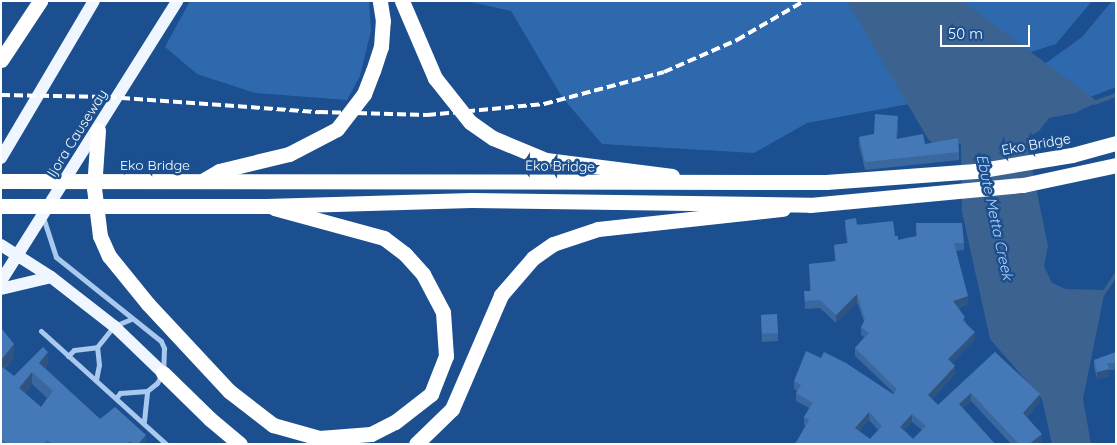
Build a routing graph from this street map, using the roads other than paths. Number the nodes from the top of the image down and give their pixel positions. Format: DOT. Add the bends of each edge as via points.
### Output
graph roads {
  1 [pos="40,1"];
  2 [pos="94,1"];
  3 [pos="177,1"];
  4 [pos="380,1"];
  5 [pos="402,1"];
  6 [pos="85,8"];
  7 [pos="1,60"];
  8 [pos="98,130"];
  9 [pos="1116,143"];
  10 [pos="1,158"];
  11 [pos="1116,165"];
  12 [pos="1,181"];
  13 [pos="202,181"];
  14 [pos="743,184"];
  15 [pos="810,205"];
  16 [pos="1,206"];
  17 [pos="266,206"];
  18 [pos="43,216"];
  19 [pos="1,244"];
  20 [pos="17,252"];
  21 [pos="51,276"];
  22 [pos="1,281"];
  23 [pos="1,288"];
  24 [pos="131,318"];
  25 [pos="114,326"];
  26 [pos="42,331"];
  27 [pos="98,347"];
  28 [pos="68,356"];
  29 [pos="163,373"];
  30 [pos="96,380"];
  31 [pos="148,391"];
  32 [pos="116,398"];
  33 [pos="144,421"];
  34 [pos="166,444"];
  35 [pos="240,444"];
  36 [pos="416,444"];
  1 -- 7 [label="highway"];
  2 -- 6 [label="main road"];
  3 -- 8 [label="main road, Ijora Causeway"];
  4 -- 13 [label="highway" via="383,21 381,47 364,94 337,129 289,154 219,171"];
  5 -- 14 [label="highway, bridge" via="435,78 470,122 493,138 554,162"];
  6 -- 10 [label="main road"];
  8 -- 17 [label="highway, bridge" via="95,211 109,256 148,304 251,411 273,425 298,434 343,438 371,434 418,406 431,394 440,376 447,336 443,312 423,274 384,238"];
  8 -- 18 [label="main road, Ijora Causeway"];
  9 -- 14 [label="highway, Eko Bridge, bridge" via="1072,155 976,170"];
  11 -- 15 [label="highway, bridge" via="1023,185"];
  12 -- 13 [label="highway, Eko Bridge, bridge"];
  13 -- 14 [label="highway, Eko Bridge, bridge"];
  15 -- 17 [label="highway, bridge" via="471,200"];
  15 -- 36 [label="highway, bridge" via="598,229 553,244 533,258 501,296 452,409"];
  16 -- 17 [label="highway, bridge"];
  18 -- 20 [label="main road, Ijora Causeway"];
  18 -- 24 [label="street" via="56,257"];
  19 -- 20 [label="main road"];
  20 -- 21 [label="main road"];
  20 -- 22 [label="main road, Ijora Causeway"];
  21 -- 23 [label="main road"];
  21 -- 25 [label="main road"];
  24 -- 25 [label="street"];
  24 -- 29 [label="street" via="161,341 165,357"];
  25 -- 27 [label="street"];
  25 -- 29 [label="main road"];
  26 -- 28 [label="street"];
  27 -- 28 [label="street" via="74,350"];
  27 -- 30 [label="street"];
  28 -- 30 [label="street"];
  29 -- 31 [label="street"];
  29 -- 35 [label="highway"];
  30 -- 32 [label="street"];
  31 -- 32 [label="street" via="120,393"];
  31 -- 33 [label="street"];
  32 -- 33 [label="street"];
  33 -- 34 [label="street"];
}
